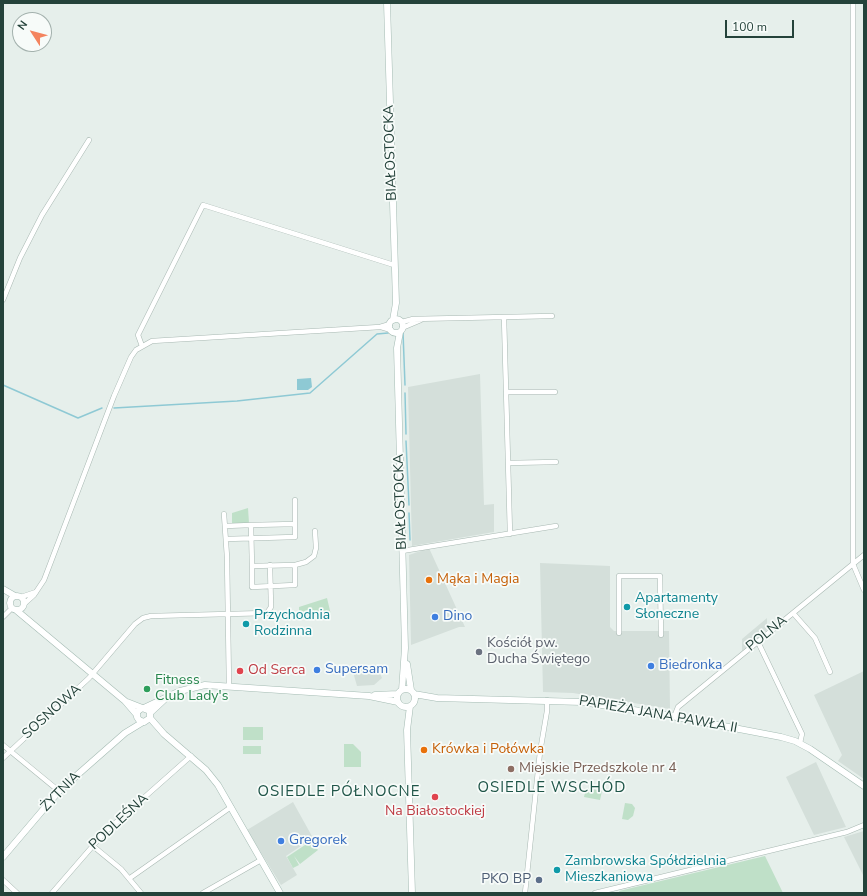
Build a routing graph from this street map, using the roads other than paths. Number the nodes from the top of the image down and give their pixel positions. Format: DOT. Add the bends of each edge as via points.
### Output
graph roads {
  1 [pos="387,3"];
  2 [pos="853,3"];
  3 [pos="88,140"];
  4 [pos="394,265"];
  5 [pos="3,300"];
  6 [pos="396,303"];
  7 [pos="552,316"];
  8 [pos="504,317"];
  9 [pos="391,326"];
  10 [pos="401,326"];
  11 [pos="142,346"];
  12 [pos="397,348"];
  13 [pos="506,392"];
  14 [pos="555,392"];
  15 [pos="556,462"];
  16 [pos="508,463"];
  17 [pos="295,500"];
  18 [pos="224,514"];
  19 [pos="295,524"];
  20 [pos="251,525"];
  21 [pos="226,526"];
  22 [pos="556,526"];
  23 [pos="315,530"];
  24 [pos="510,534"];
  25 [pos="251,538"];
  26 [pos="226,539"];
  27 [pos="402,551"];
  28 [pos="864,555"];
  29 [pos="853,564"];
  30 [pos="270,565"];
  31 [pos="295,565"];
  32 [pos="252,566"];
  33 [pos="271,586"];
  34 [pos="3,589"];
  35 [pos="864,590"];
  36 [pos="36,592"];
  37 [pos="3,593"];
  38 [pos="18,597"];
  39 [pos="24,605"];
  40 [pos="13,607"];
  41 [pos="793,613"];
  42 [pos="228,616"];
  43 [pos="3,617"];
  44 [pos="35,626"];
  45 [pos="619,633"];
  46 [pos="660,635"];
  47 [pos="758,642"];
  48 [pos="405,657"];
  49 [pos="830,672"];
  50 [pos="93,674"];
  51 [pos="229,686"];
  52 [pos="400,692"];
  53 [pos="413,692"];
  54 [pos="369,696"];
  55 [pos="166,698"];
  56 [pos="437,698"];
  57 [pos="547,700"];
  58 [pos="125,701"];
  59 [pos="400,704"];
  60 [pos="412,704"];
  61 [pos="143,708"];
  62 [pos="137,716"];
  63 [pos="150,716"];
  64 [pos="674,717"];
  65 [pos="144,722"];
  66 [pos="407,730"];
  67 [pos="125,733"];
  68 [pos="164,734"];
  69 [pos="800,743"];
  70 [pos="3,745"];
  71 [pos="10,750"];
  72 [pos="191,756"];
  73 [pos="3,758"];
  74 [pos="864,786"];
  75 [pos="59,791"];
  76 [pos="231,807"];
  77 [pos="864,825"];
  78 [pos="93,846"];
  79 [pos="3,858"];
  80 [pos="261,860"];
  81 [pos="130,878"];
  82 [pos="3,880"];
  83 [pos="18,893"];
  84 [pos="52,893"];
  85 [pos="141,893"];
  86 [pos="203,893"];
  87 [pos="280,893"];
  88 [pos="412,893"];
  89 [pos="525,893"];
  90 [pos="595,893"];
  1 -- 4 [label="street, BIAŁOSTOCKA"];
  2 -- 29 [label="street"];
  3 -- 5 [label="street" via="42,214"];
  4 -- 6 [label="street, BIAŁOSTOCKA"];
  4 -- 11 [label="street" via="203,205 138,335"];
  6 -- 9 [label="street, BIAŁOSTOCKA"];
  6 -- 10 [label="street, BIAŁOSTOCKA"];
  7 -- 8 [label="street"];
  8 -- 10 [label="street" via="413,319"];
  8 -- 13 [label="street"];
  9 -- 10 [label="street"];
  9 -- 10 [label="street" via="395,332"];
  9 -- 11 [label="street" via="160,340"];
  9 -- 12 [label="street, BIAŁOSTOCKA"];
  10 -- 12 [label="street, BIAŁOSTOCKA"];
  11 -- 36 [label="street" via="131,357 125,369 44,580"];
  12 -- 27 [label="street, BIAŁOSTOCKA"];
  13 -- 14 [label="street"];
  13 -- 16 [label="street"];
  15 -- 16 [label="street"];
  16 -- 24 [label="street"];
  17 -- 19 [label="street"];
  18 -- 21 [label="street"];
  19 -- 20 [label="street"];
  19 -- 25 [label="street" via="295,537"];
  20 -- 21 [label="street"];
  20 -- 25 [label="street"];
  21 -- 26 [label="street"];
  22 -- 24 [label="street"];
  23 -- 31 [label="street" via="314,556"];
  24 -- 27 [label="street"];
  25 -- 26 [label="street"];
  25 -- 32 [label="street"];
  26 -- 42 [label="street"];
  27 -- 48 [label="street, BIAŁOSTOCKA"];
  28 -- 29 [label="street, POLNA"];
  29 -- 35 [label="street"];
  29 -- 41 [label="street, POLNA"];
  30 -- 31 [label="street"];
  30 -- 32 [label="street"];
  30 -- 33 [label="street"];
  31 -- 33 [label="street" via="295,585"];
  32 -- 33 [label="street" via="252,587"];
  33 -- 42 [label="street, SOSNOWA" via="271,607 267,613"];
  34 -- 38 [label="street"];
  36 -- 38 [label="street"];
  36 -- 39 [label="street"];
  37 -- 40 [label="street"];
  38 -- 39 [label="street"];
  38 -- 40 [label="street" via="11,599"];
  39 -- 40 [label="street" via="20,610"];
  39 -- 44 [label="street"];
  40 -- 43 [label="street"];
  40 -- 44 [label="street"];
  41 -- 47 [label="street, POLNA"];
  41 -- 49 [label="street" via="815,638"];
  42 -- 50 [label="street, SOSNOWA" via="143,618"];
  42 -- 51 [label="street"];
  44 -- 50 [label="street"];
  45 -- 46 [label="street" via="619,576 660,576"];
  47 -- 64 [label="street, POLNA" via="678,707"];
  47 -- 69 [label="street" via="802,734"];
  48 -- 52 [label="street, BIAŁOSTOCKA"];
  48 -- 53 [label="street, BIAŁOSTOCKA"];
  50 -- 58 [label="street"];
  50 -- 71 [label="street, SOSNOWA"];
  51 -- 54 [label="street"];
  51 -- 55 [label="street" via="192,687"];
  52 -- 53 [label="street, PAPIEŻA JANA PAWŁA II"];
  52 -- 54 [label="street, PAPIEŻA JANA PAWŁA II"];
  52 -- 59 [label="street, BIAŁOSTOCKA"];
  53 -- 56 [label="street, PAPIEŻA JANA PAWŁA II"];
  53 -- 60 [label="street, BIAŁOSTOCKA"];
  54 -- 59 [label="street, PAPIEŻA JANA PAWŁA II"];
  55 -- 61 [label="street"];
  55 -- 63 [label="street, ŻYTNIA"];
  56 -- 57 [label="street, PAPIEŻA JANA PAWŁA II"];
  56 -- 60 [label="street, PAPIEŻA JANA PAWŁA II"];
  57 -- 64 [label="street, PAPIEŻA JANA PAWŁA II" via="587,702"];
  57 -- 89 [label="street"];
  58 -- 61 [label="street"];
  58 -- 62 [label="street"];
  59 -- 60 [label="street, PAPIEŻA JANA PAWŁA II"];
  59 -- 66 [label="street"];
  60 -- 66 [label="street"];
  61 -- 62 [label="street, ŻYTNIA"];
  61 -- 63 [label="street"];
  62 -- 65 [label="street"];
  62 -- 67 [label="street, ŻYTNIA"];
  63 -- 65 [label="street, ŻYTNIA"];
  63 -- 68 [label="street"];
  64 -- 69 [label="street, PAPIEŻA JANA PAWŁA II" via="781,737"];
  65 -- 67 [label="street, ŻYTNIA"];
  65 -- 68 [label="street"];
  66 -- 88 [label="street"];
  67 -- 75 [label="street, ŻYTNIA"];
  68 -- 72 [label="street"];
  69 -- 74 [label="street, PAPIEŻA JANA PAWŁA II"];
  70 -- 71 [label="street, SOSNOWA"];
  71 -- 73 [label="street, SOSNOWA"];
  71 -- 75 [label="street, SOSNOWA"];
  72 -- 76 [label="street" via="206,770"];
  72 -- 78 [label="street, PODLEŚNA" via="104,833"];
  75 -- 79 [label="street, ŻYTNIA"];
  76 -- 80 [label="street"];
  76 -- 81 [label="street"];
  77 -- 90 [label="street" via="847,832"];
  78 -- 81 [label="street"];
  78 -- 84 [label="street, PODLEŚNA"];
  80 -- 86 [label="street"];
  80 -- 87 [label="street"];
  81 -- 85 [label="street"];
  82 -- 83 [label="street"];
}
